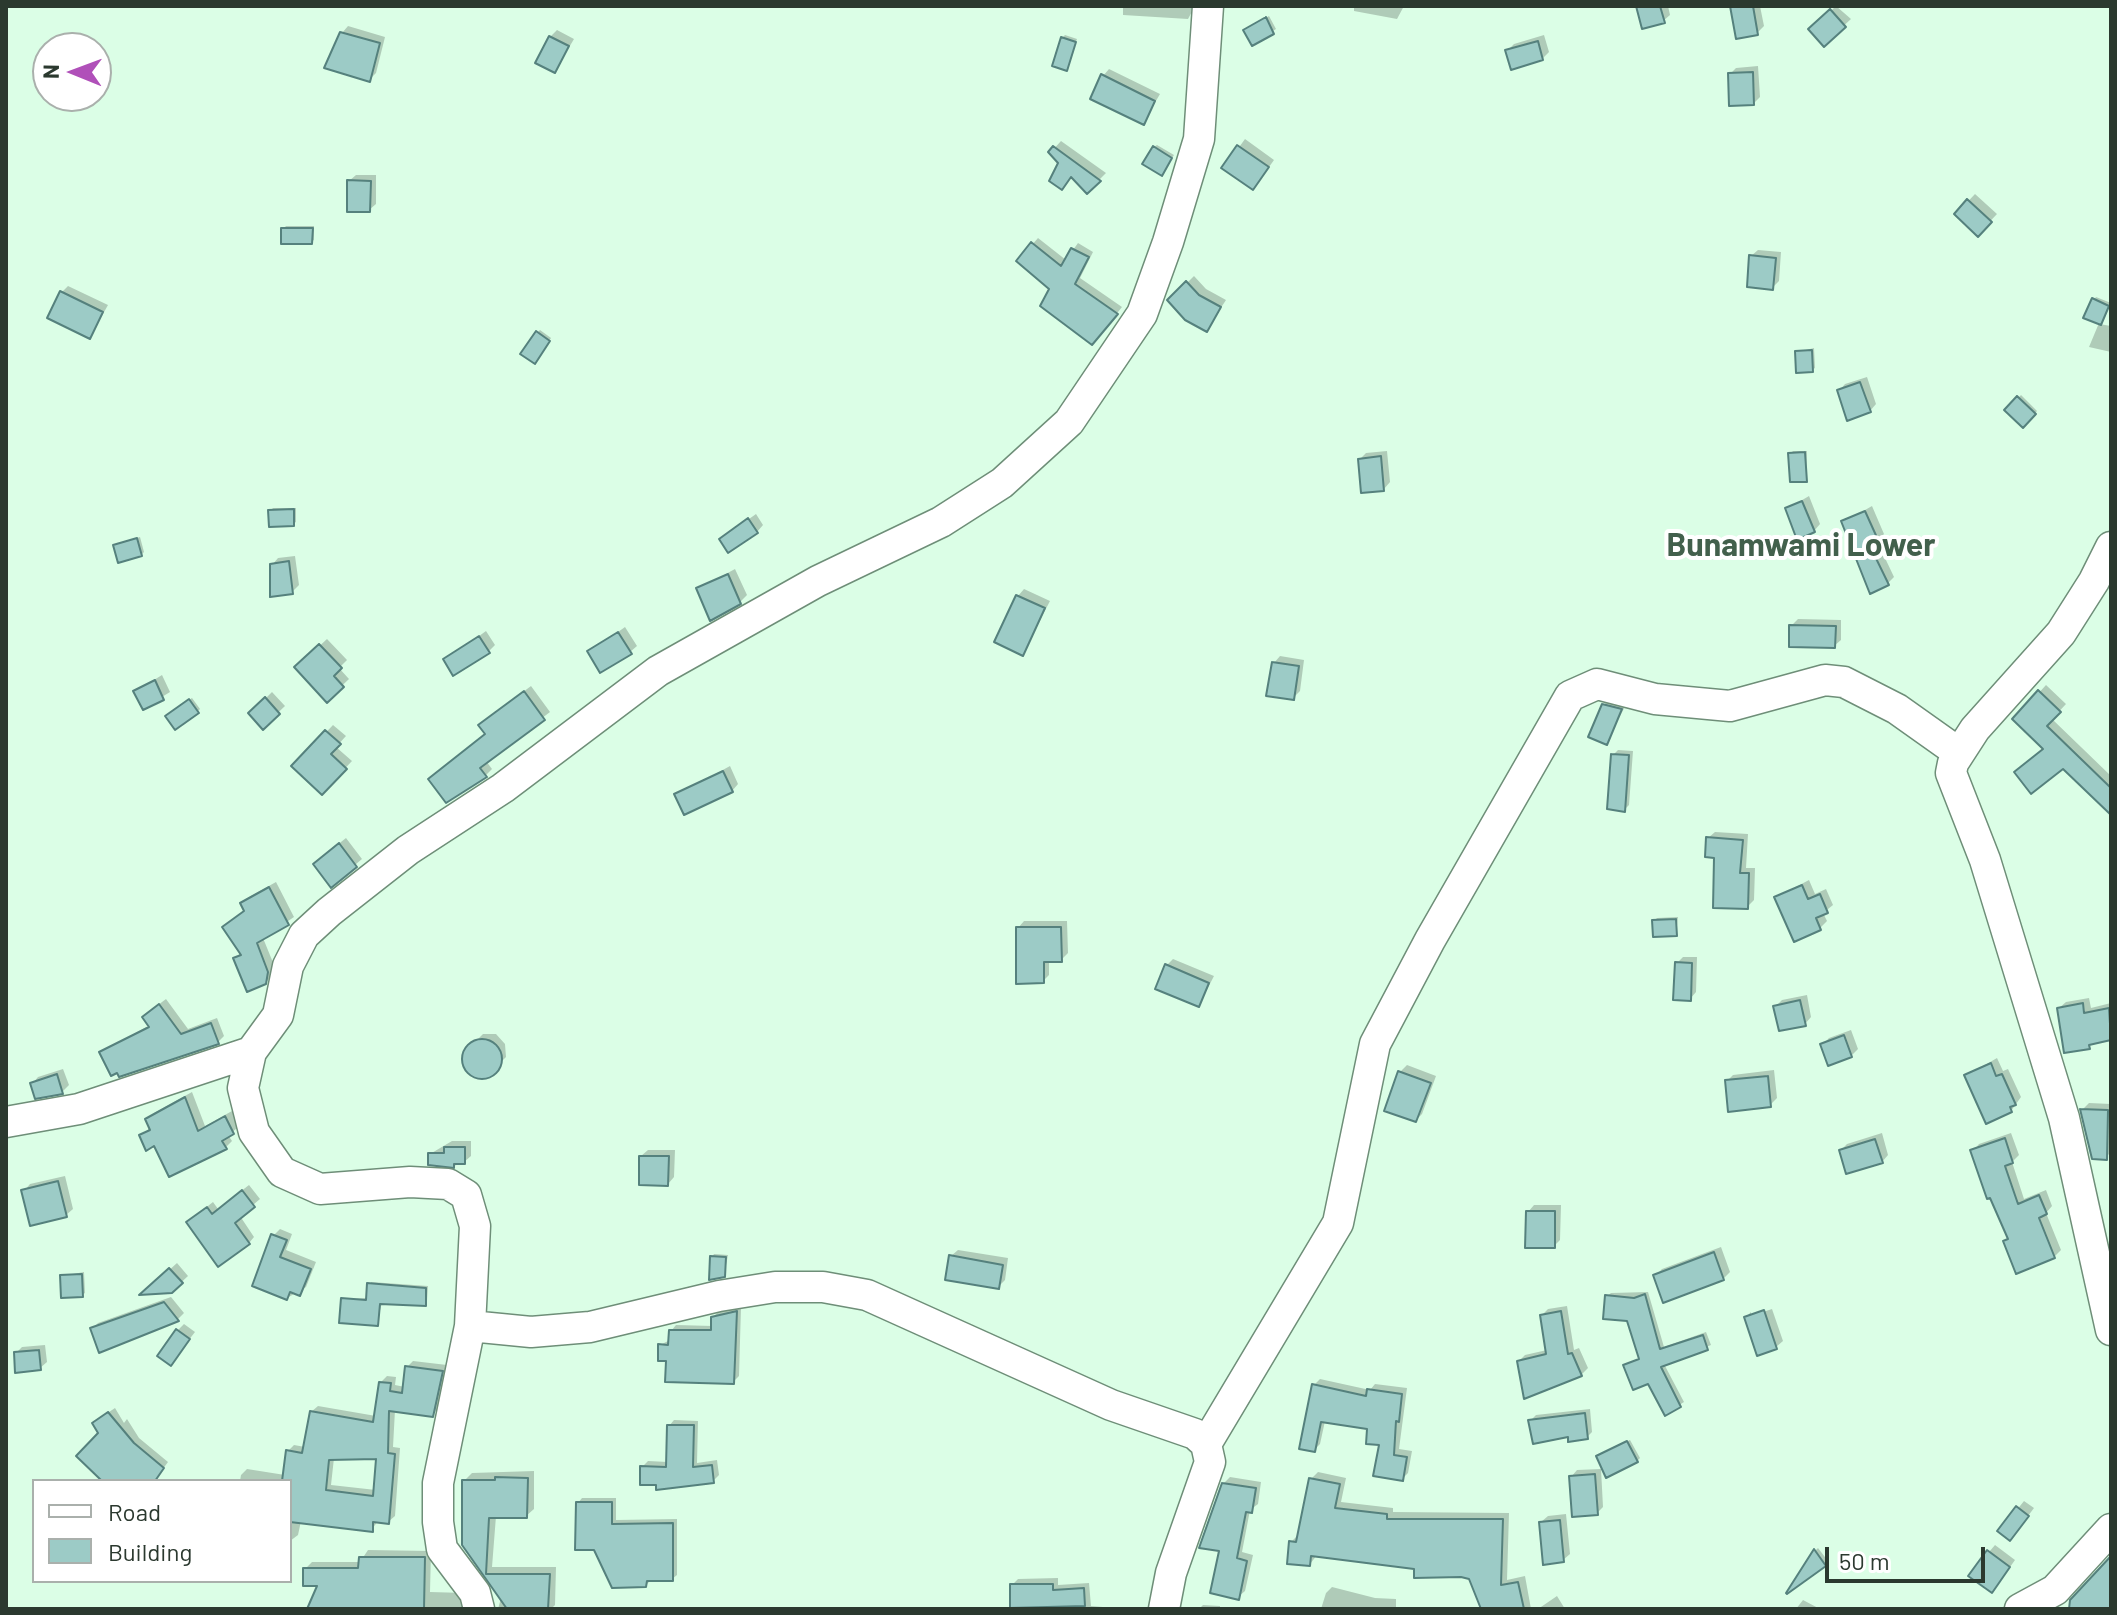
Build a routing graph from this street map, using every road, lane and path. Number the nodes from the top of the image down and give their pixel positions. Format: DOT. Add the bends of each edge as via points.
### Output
graph roads {
  1 [pos="1208,6"];
  2 [pos="2111,547"];
  3 [pos="1959,753"];
  4 [pos="251,1052"];
  5 [pos="6,1122"];
  6 [pos="470,1326"];
  7 [pos="2111,1330"];
  8 [pos="1206,1444"];
  9 [pos="2111,1529"];
  10 [pos="479,1609"];
  11 [pos="1164,1609"];
  12 [pos="2020,1609"];
  1 -- 4 [label="street" via="1199,139 1168,242 1142,314 1069,422 1002,483 941,522 818,581 658,671 503,788 408,850 304,935 288,966 278,1015"];
  2 -- 3 [label="street" via="2061,633"];
  3 -- 7 [label="street" via="1951,773 1985,860 2064,1118"];
  3 -- 8 [label="street" via="1897,709 1834,681 1730,706 1655,699 1597,684 1570,696 1375,1044 1338,1223"];
  4 -- 5 [label="street" via="79,1109"];
  4 -- 6 [label="street" via="243,1088 254,1132 282,1172 320,1189 410,1182 448,1184 466,1195 475,1226"];
  6 -- 8 [label="street" via="531,1332 590,1327 719,1296 775,1287 823,1287 867,1295 1111,1405 1195,1434"];
  6 -- 10 [label="street" via="438,1483 438,1522 442,1549 475,1593"];
  8 -- 11 [label="street" via="1210,1462 1171,1573"];
  9 -- 12 [label="street" via="2055,1590"];
}
